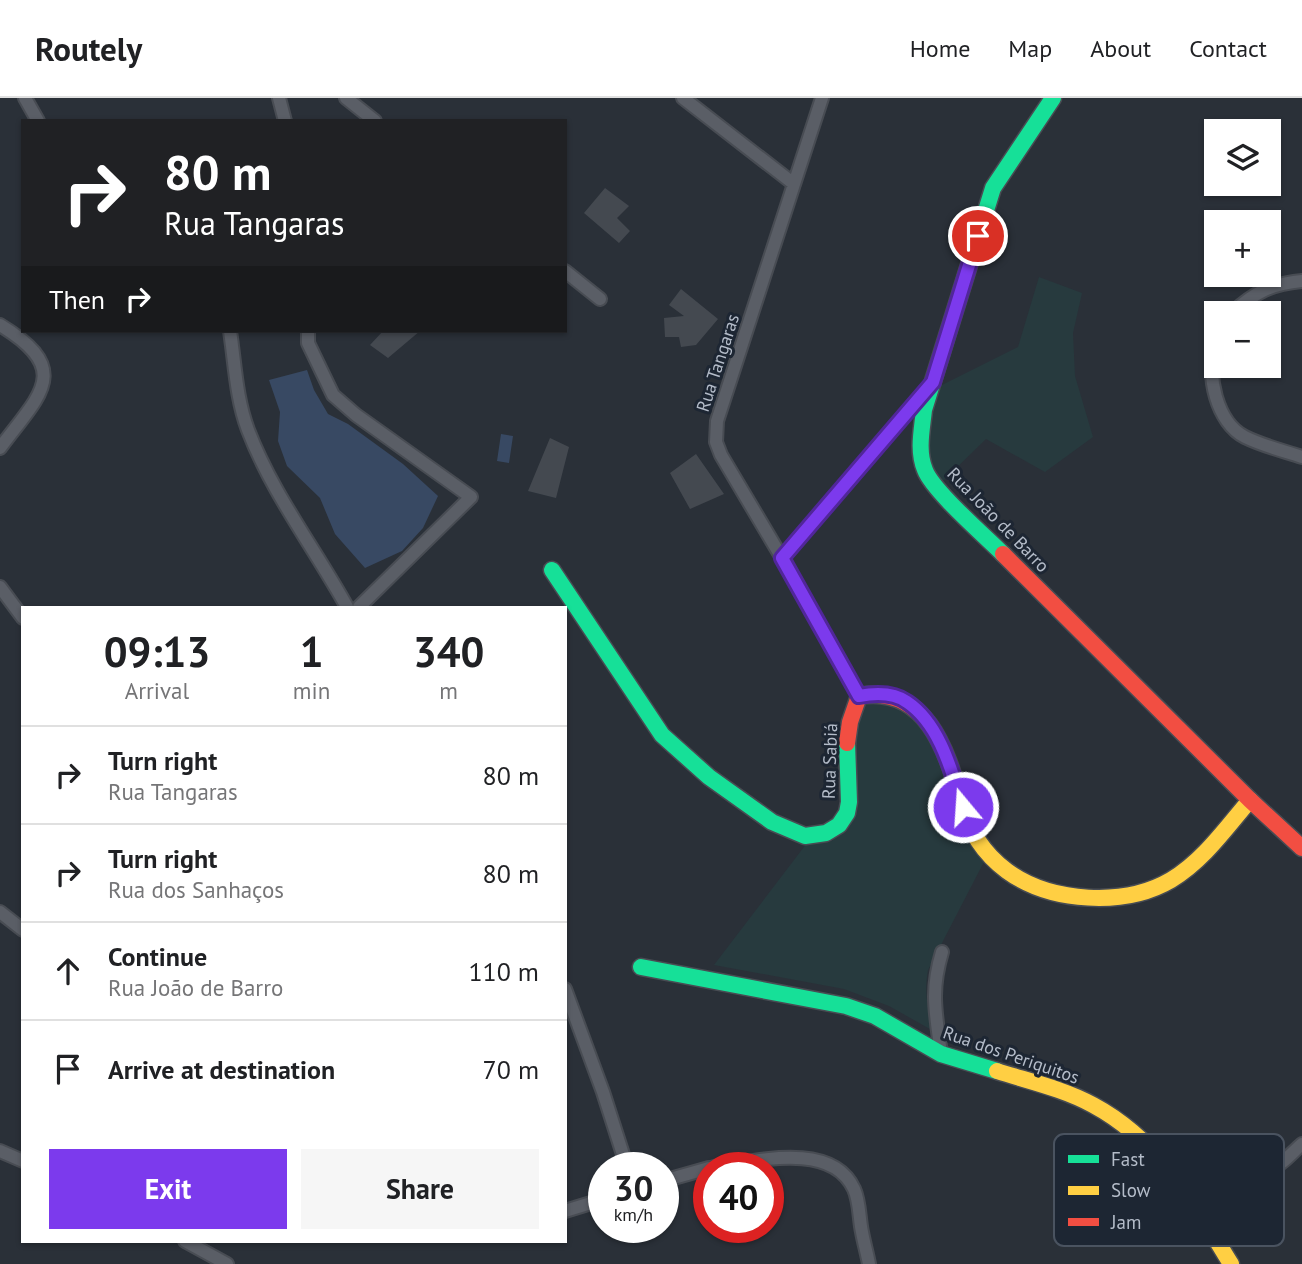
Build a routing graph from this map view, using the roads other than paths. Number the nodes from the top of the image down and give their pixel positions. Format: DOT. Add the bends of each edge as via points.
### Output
graph roads {
  1 [pos="25,98"];
  2 [pos="279,98"];
  3 [pos="346,98"];
  4 [pos="683,98"];
  5 [pos="822,98"];
  6 [pos="1053,98"];
  7 [pos="37,119"];
  8 [pos="284,119"];
  9 [pos="372,119"];
  10 [pos="794,184"];
  11 [pos="567,273"];
  12 [pos="1302,281"];
  13 [pos="600,299"];
  14 [pos="1245,301"];
  15 [pos="0,325"];
  16 [pos="230,333"];
  17 [pos="307,333"];
  18 [pos="1211,378"];
  19 [pos="933,382"];
  20 [pos="0,448"];
  21 [pos="1302,457"];
  22 [pos="782,558"];
  23 [pos="552,570"];
  24 [pos="0,587"];
  25 [pos="346,606"];
  26 [pos="360,606"];
  27 [pos="21,615"];
  28 [pos="859,696"];
  29 [pos="1250,800"];
  30 [pos="1302,848"];
  31 [pos="0,912"];
  32 [pos="21,928"];
  33 [pos="942,952"];
  34 [pos="640,967"];
  35 [pos="567,994"];
  36 [pos="942,1054"];
  37 [pos="1134,1134"];
  38 [pos="1302,1144"];
  39 [pos="0,1151"];
  40 [pos="621,1152"];
  41 [pos="784,1159"];
  42 [pos="21,1160"];
  43 [pos="1284,1160"];
  44 [pos="588,1204"];
  45 [pos="567,1210"];
  46 [pos="189,1243"];
  47 [pos="1220,1246"];
  48 [pos="227,1264"];
  49 [pos="869,1264"];
  50 [pos="1231,1264"];
  1 -- 7 [label="street"];
  2 -- 8 [label="street"];
  3 -- 9 [label="street"];
  4 -- 10 [label="street"];
  5 -- 10 [label="street, Rua Tangaras"];
  6 -- 19 [label="street, Rua João de Barro" via="993,188"];
  10 -- 22 [label="street, Rua Tangaras" via="715,430 721,455"];
  11 -- 13 [label="street"];
  12 -- 14 [label="street" via="1278,284"];
  15 -- 20 [label="street" via="35,351 44,380 39,396"];
  16 -- 25 [label="street" via="237,391 256,449"];
  17 -- 26 [label="street" via="333,395 471,497"];
  18 -- 21 [label="street" via="1221,412 1243,436"];
  19 -- 22 [label="street"];
  19 -- 29 [label="street, Rua João de Barro" via="920,446 925,471"];
  22 -- 28 [label="street, Rua Tangaras"];
  23 -- 28 [label="street, Rua Sabiá" via="661,733 686,759 789,831 820,835 845,818 849,802 847,733"];
  24 -- 27 [label="street"];
  28 -- 29 [label="street" via="879,693 906,701 930,726 971,830 991,856 1013,875 1065,894 1123,897 1169,882 1202,856"];
  29 -- 30 [label="street, Rua João de Barro"];
  31 -- 32 [label="street"];
  33 -- 36 [label="street" via="933,993"];
  34 -- 36 [label="street, Rua dos Periquitos" via="846,1006 875,1016"];
  35 -- 40 [label="street"];
  36 -- 37 [label="street, Rua dos Periquitos" via="1092,1104"];
  38 -- 43 [label="street"];
  39 -- 42 [label="street"];
  41 -- 49 [label="street" via="817,1160 845,1174 855,1192"];
  44 -- 45 [label="street"];
  46 -- 48 [label="street"];
  47 -- 50 [label="street, Rua dos Periquitos"];
}
